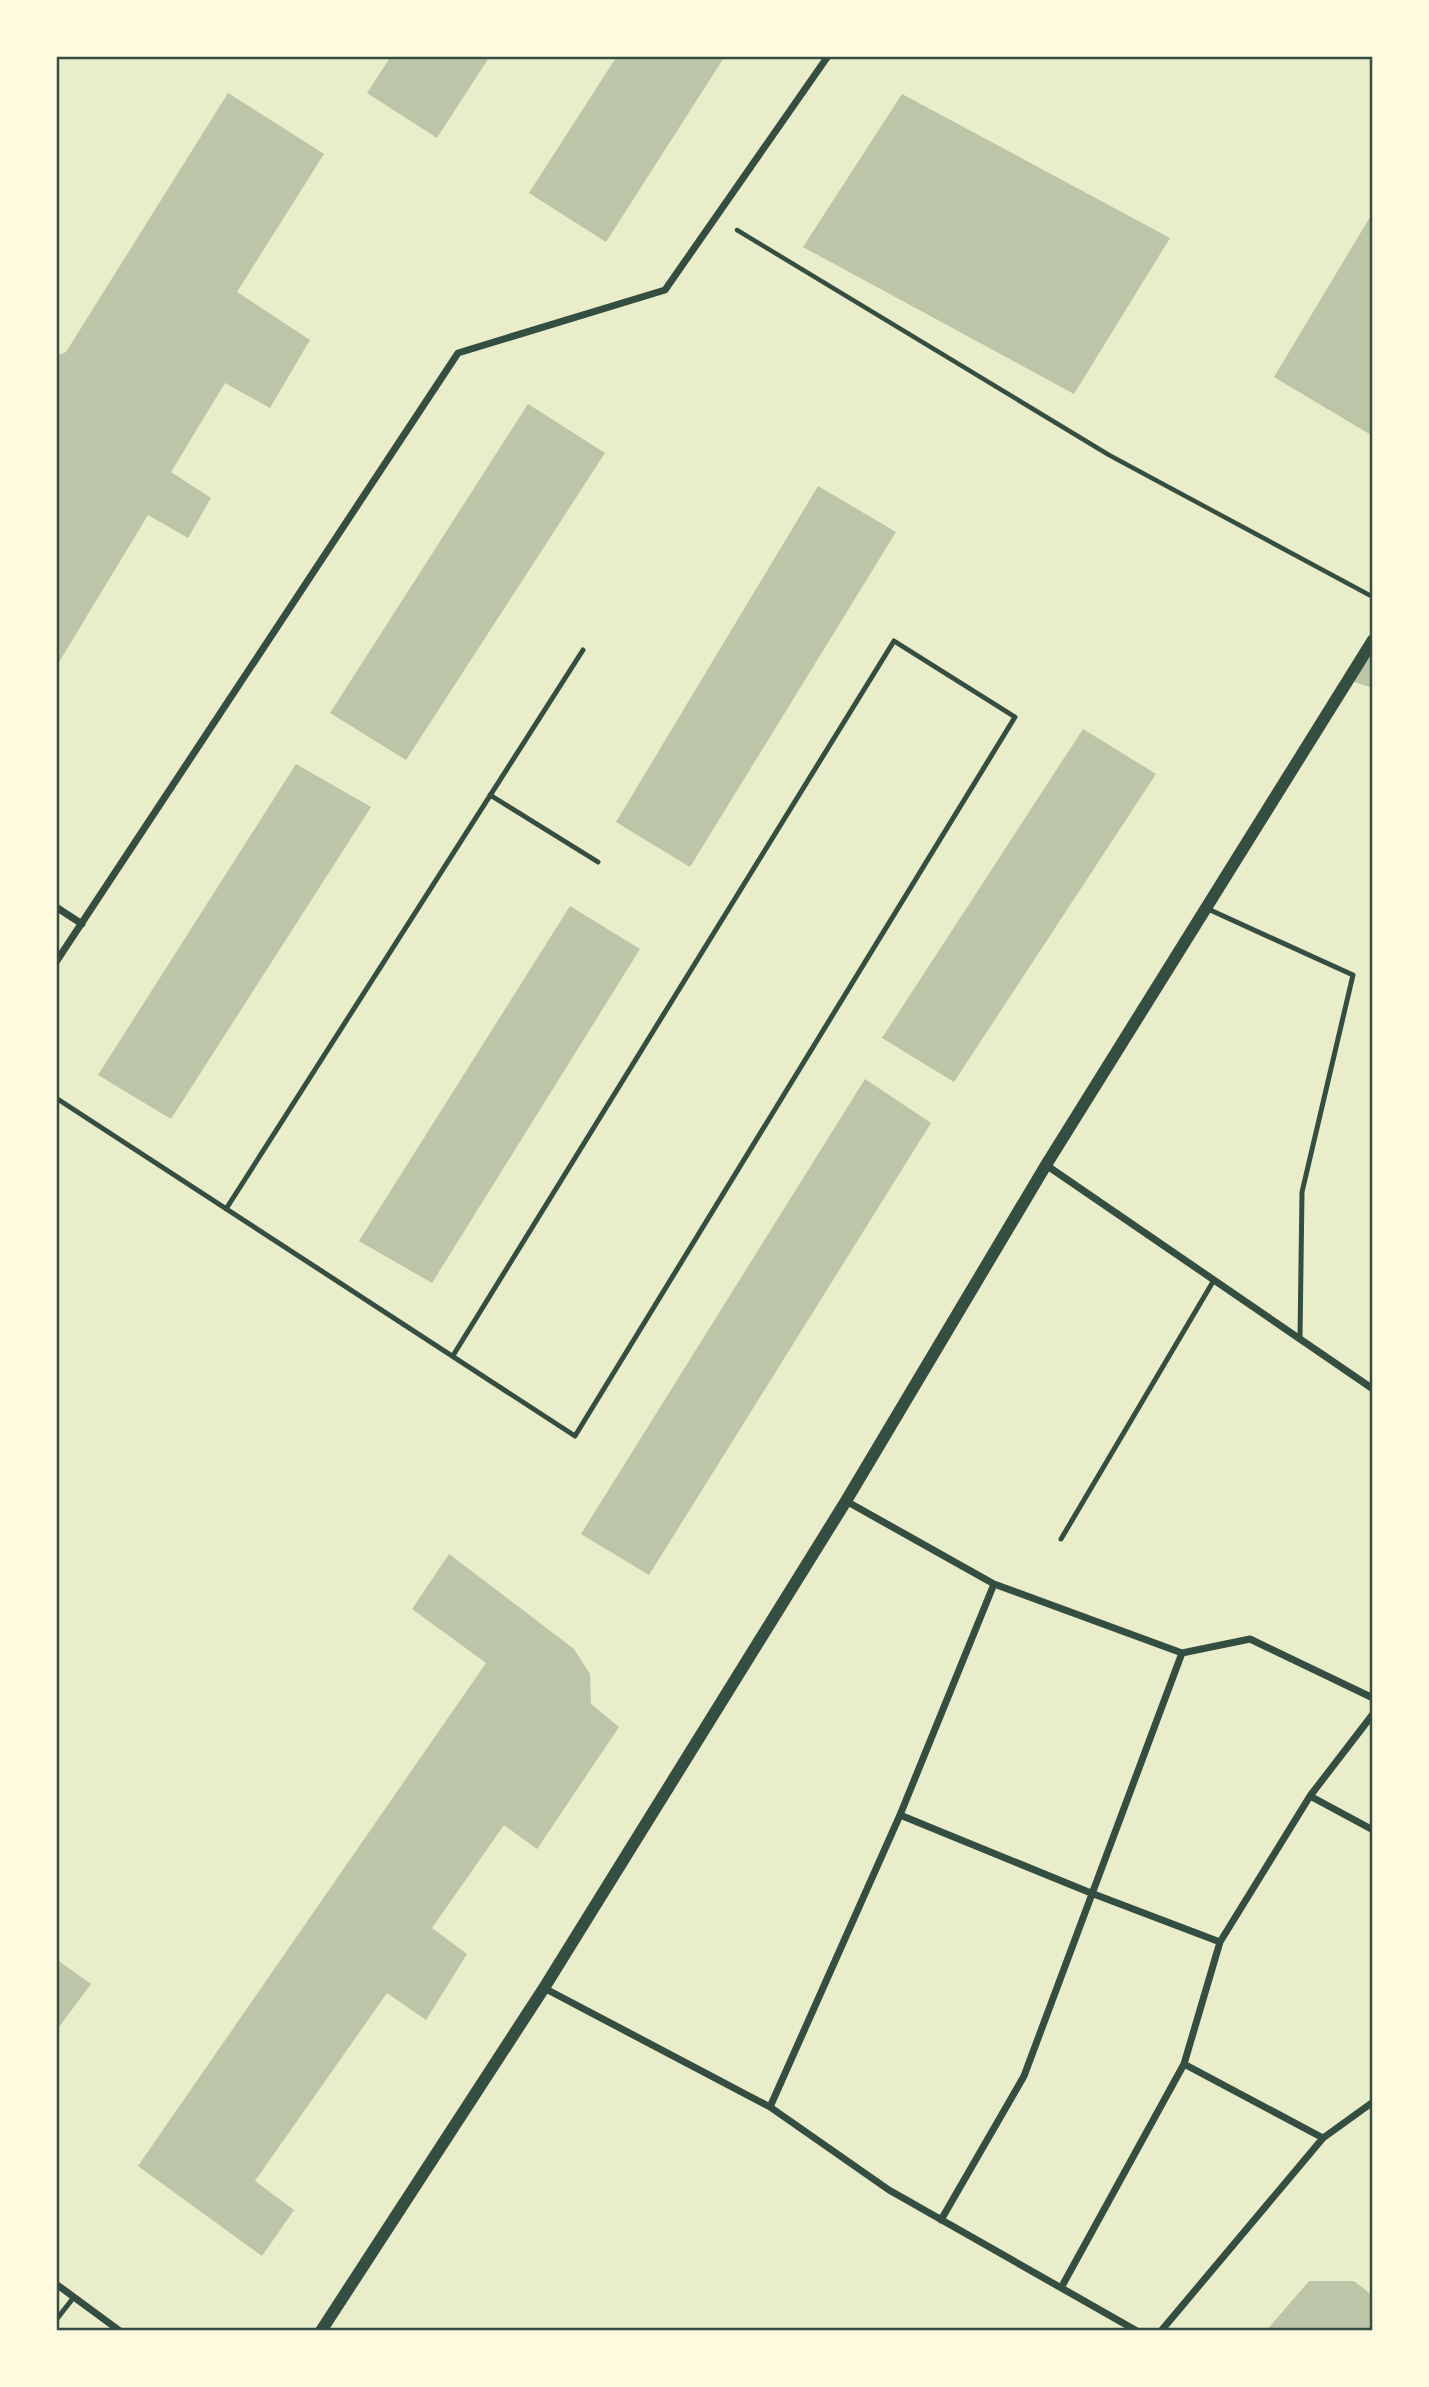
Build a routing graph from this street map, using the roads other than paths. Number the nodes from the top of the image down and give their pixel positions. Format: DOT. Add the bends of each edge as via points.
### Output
graph roads {
  1 [pos="828,56"];
  2 [pos="1373,640"];
  3 [pos="583,650"];
  4 [pos="490,795"];
  5 [pos="597,862"];
  6 [pos="56,907"];
  7 [pos="1206,908"];
  8 [pos="82,924"];
  9 [pos="56,962"];
  10 [pos="56,1098"];
  11 [pos="1046,1165"];
  12 [pos="226,1209"];
  13 [pos="1214,1280"];
  14 [pos="1300,1339"];
  15 [pos="454,1354"];
  16 [pos="1373,1389"];
  17 [pos="846,1501"];
  18 [pos="1060,1539"];
  19 [pos="994,1584"];
  20 [pos="1182,1653"];
  21 [pos="1373,1698"];
  22 [pos="1373,1714"];
  23 [pos="1310,1796"];
  24 [pos="900,1815"];
  25 [pos="1373,1830"];
  26 [pos="1091,1893"];
  27 [pos="1220,1942"];
  28 [pos="544,1988"];
  29 [pos="1184,2064"];
  30 [pos="1373,2102"];
  31 [pos="769,2107"];
  32 [pos="1323,2138"];
  33 [pos="941,2220"];
  34 [pos="56,2284"];
  35 [pos="1061,2288"];
  36 [pos="74,2297"];
  37 [pos="56,2320"];
  38 [pos="120,2331"];
  39 [pos="321,2331"];
  40 [pos="1137,2331"];
  41 [pos="1161,2331"];
  1 -- 8 [label="street" via="665,290 458,353"];
  2 -- 7 [label="street"];
  3 -- 4 [label="lane"];
  4 -- 5 [label="lane"];
  4 -- 12 [label="lane"];
  6 -- 8 [label="street"];
  7 -- 11 [label="street"];
  7 -- 14 [label="lane" via="1353,975 1302,1192"];
  8 -- 9 [label="street"];
  10 -- 12 [label="lane"];
  11 -- 13 [label="street"];
  11 -- 17 [label="street"];
  12 -- 15 [label="lane" via="575,1436 1015,717 894,641"];
  13 -- 14 [label="street"];
  13 -- 18 [label="lane"];
  14 -- 16 [label="street"];
  17 -- 19 [label="street"];
  17 -- 28 [label="street"];
  19 -- 20 [label="street"];
  19 -- 24 [label="street"];
  20 -- 21 [label="street" via="1250,1639"];
  20 -- 26 [label="street"];
  22 -- 23 [label="street"];
  23 -- 25 [label="street"];
  23 -- 27 [label="street"];
  24 -- 26 [label="street"];
  24 -- 31 [label="street"];
  26 -- 27 [label="street"];
  26 -- 33 [label="street" via="1024,2076"];
  27 -- 29 [label="street"];
  28 -- 31 [label="street"];
  28 -- 39 [label="street"];
  29 -- 32 [label="street"];
  29 -- 35 [label="street"];
  30 -- 32 [label="street"];
  31 -- 33 [label="street"];
  32 -- 41 [label="street"];
  33 -- 35 [label="street"];
  34 -- 36 [label="street"];
  35 -- 40 [label="street"];
  36 -- 37 [label="lane"];
  36 -- 38 [label="street"];
}
